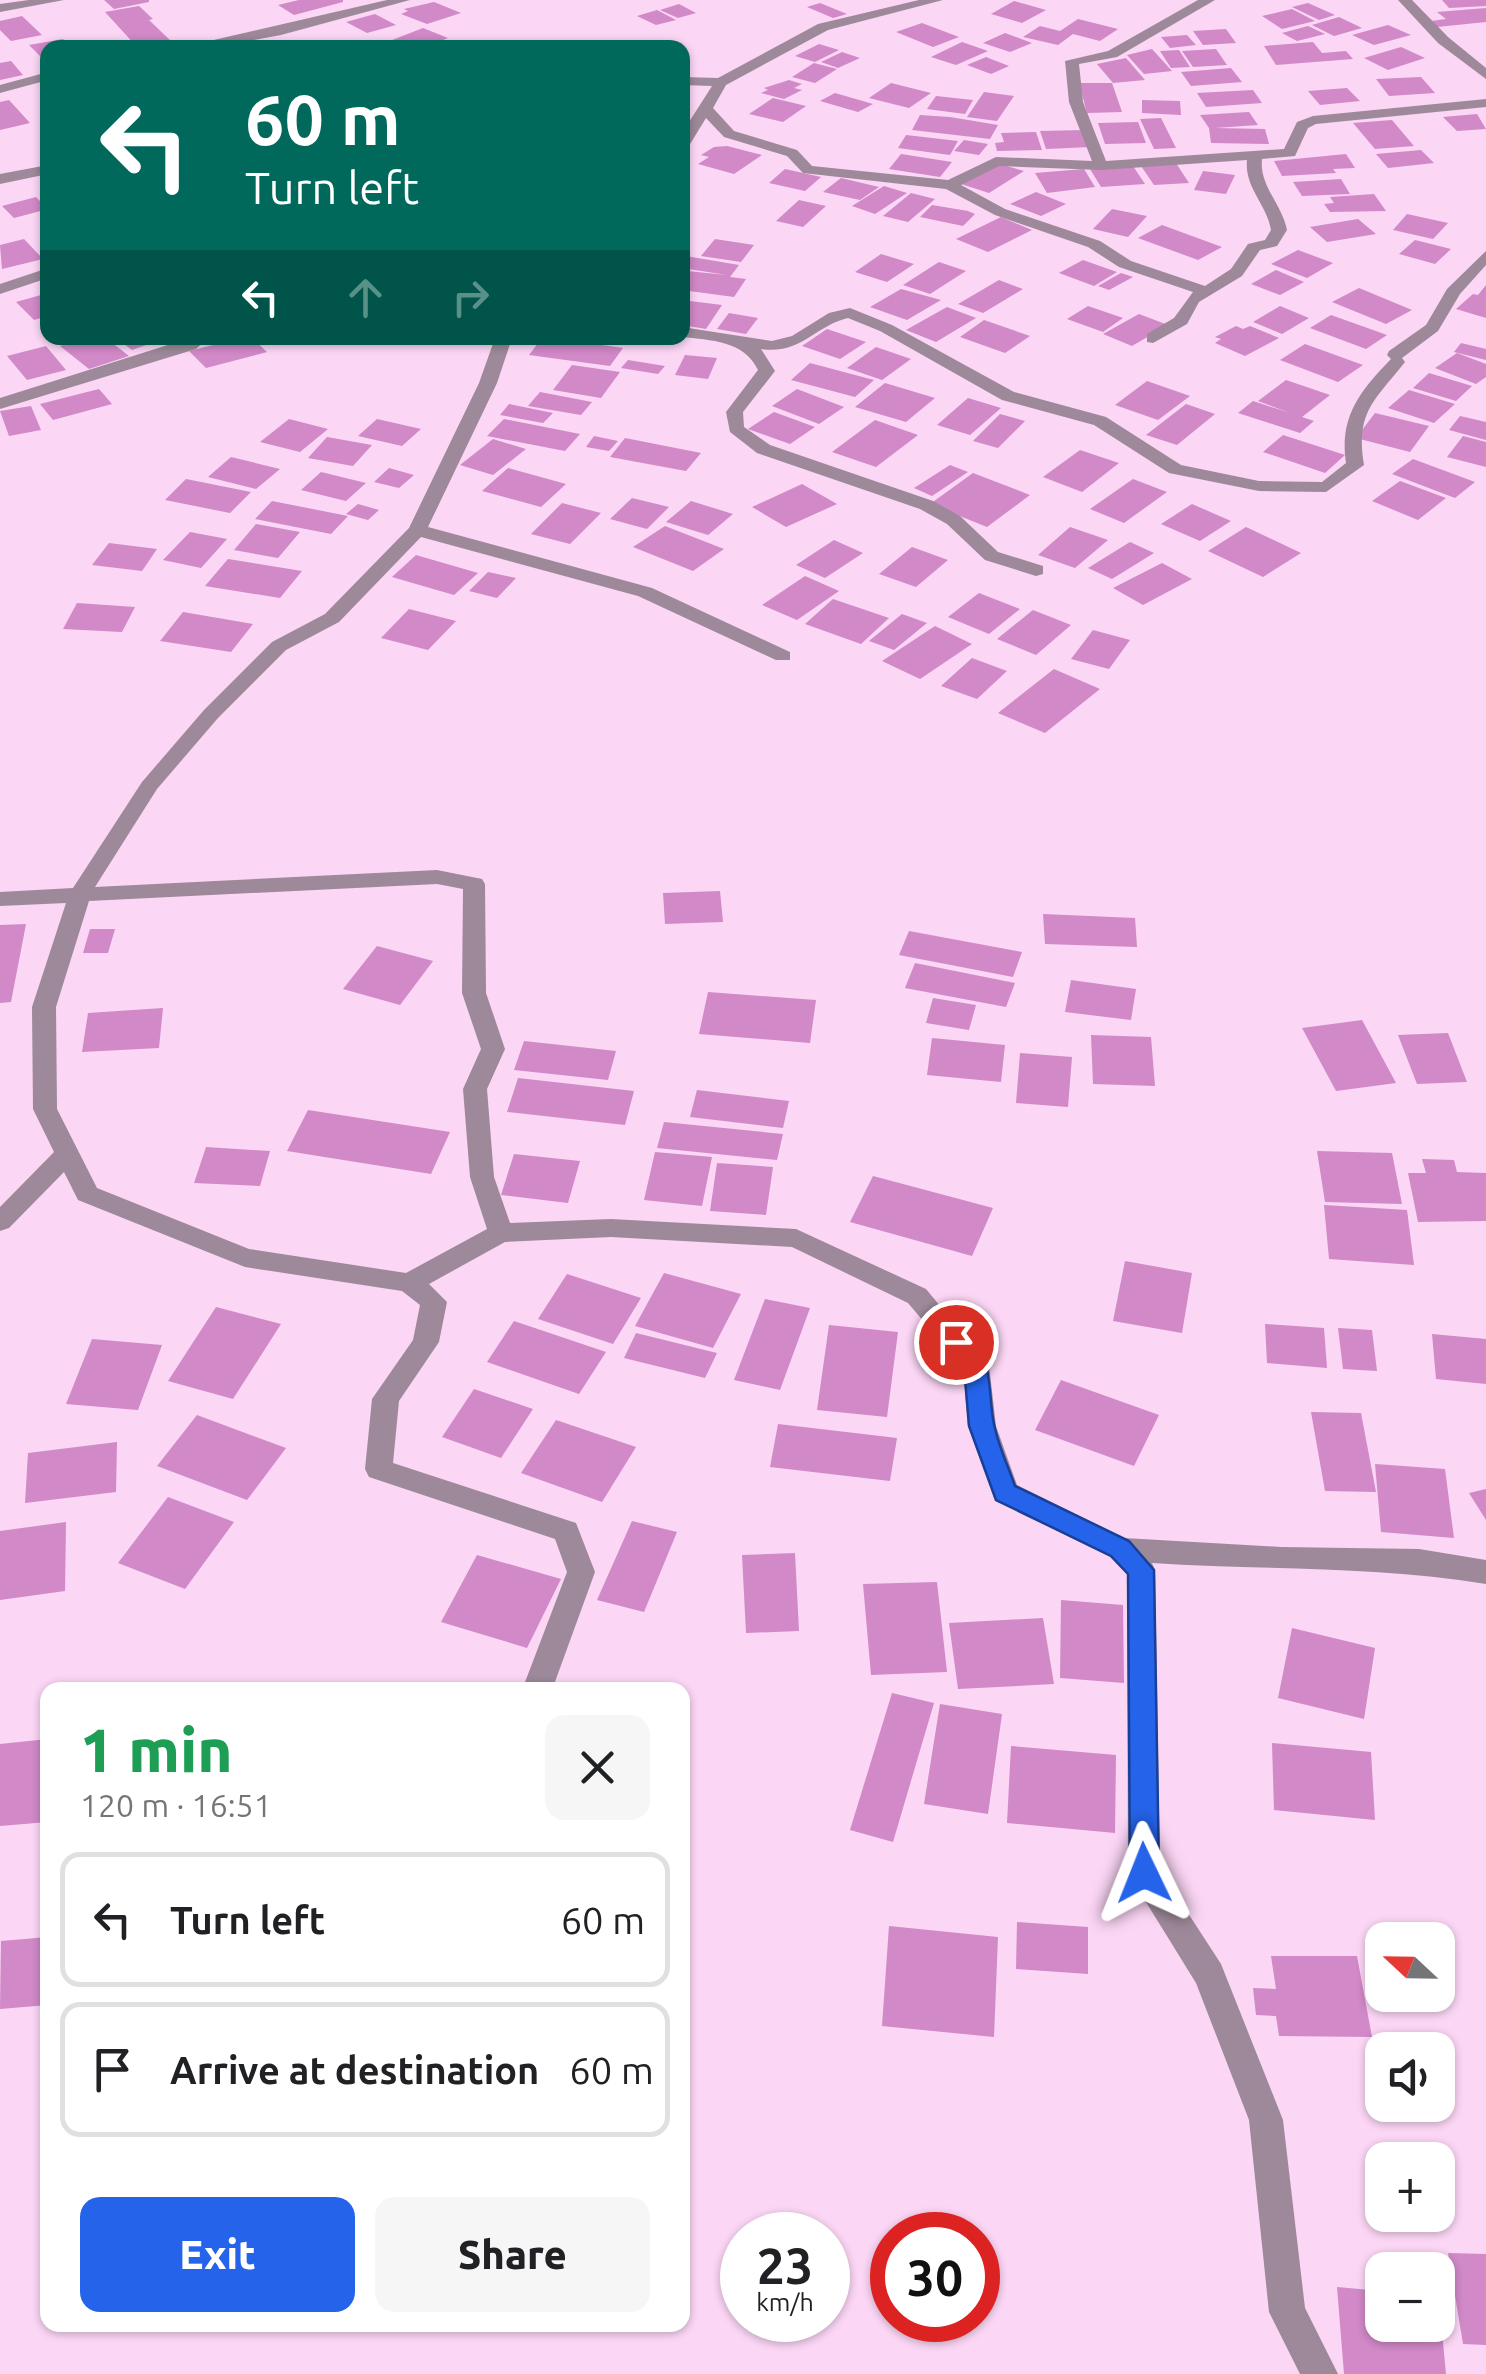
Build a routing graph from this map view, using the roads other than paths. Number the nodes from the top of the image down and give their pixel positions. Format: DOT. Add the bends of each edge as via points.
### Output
graph roads {
  1 [pos="57,0"];
  2 [pos="403,0"];
  3 [pos="936,0"];
  4 [pos="1208,0"];
  5 [pos="1406,0"];
  6 [pos="0,8"];
  7 [pos="231,40"];
  8 [pos="1486,75"];
  9 [pos="40,78"];
  10 [pos="690,81"];
  11 [pos="721,82"];
  12 [pos="0,89"];
  13 [pos="1486,103"];
  14 [pos="708,110"];
  15 [pos="729,134"];
  16 [pos="690,136"];
  17 [pos="690,140"];
  18 [pos="1254,158"];
  19 [pos="1101,166"];
  20 [pos="40,171"];
  21 [pos="0,179"];
  22 [pos="950,185"];
  23 [pos="1486,256"];
  24 [pos="40,276"];
  25 [pos="0,289"];
  26 [pos="1202,290"];
  27 [pos="690,333"];
  28 [pos="1152,338"];
  29 [pos="739,341"];
  30 [pos="190,345"];
  31 [pos="498,345"];
  32 [pos="0,404"];
  33 [pos="417,530"];
  34 [pos="1036,570"];
  35 [pos="784,656"];
  36 [pos="80,894"];
  37 [pos="0,899"];
  38 [pos="67,1154"];
  39 [pos="0,1222"];
  40 [pos="501,1233"];
  41 [pos="409,1282"];
  42 [pos="1120,1548"];
  43 [pos="1486,1572"];
  44 [pos="540,1682"];
  45 [pos="1320,2374"];
  1 -- 6 [label="street"];
  2 -- 7 [label="street"];
  3 -- 11 [label="street" via="823,28"];
  4 -- 19 [label="street" via="1112,54 1072,61 1076,104"];
  5 -- 8 [label="street"];
  9 -- 12 [label="street"];
  10 -- 11 [label="street"];
  11 -- 14 [label="street"];
  13 -- 18 [label="street" via="1313,120 1302,125 1290,153"];
  14 -- 15 [label="street"];
  14 -- 16 [label="street"];
  15 -- 17 [label="street"];
  15 -- 22 [label="street" via="792,153 808,170"];
  18 -- 19 [label="street"];
  18 -- 26 [label="street" via="1251,171 1279,230 1224,283"];
  19 -- 22 [label="street" via="996,161"];
  20 -- 21 [label="street"];
  22 -- 26 [label="street" via="1000,212"];
  23 -- 29 [label="street" via="1432,328 1361,399 1349,438 1355,465 1326,487 1259,486 1175,469 1100,421 1008,396 850,313 798,340 772,346"];
  24 -- 25 [label="street"];
  26 -- 28 [label="street" via="1184,307 1182,320"];
  27 -- 29 [label="street"];
  29 -- 34 [label="street" via="764,360 766,371 734,414 746,440 903,496 958,524 984,552"];
  30 -- 32 [label="street"];
  31 -- 33 [label="street" via="488,383"];
  33 -- 35 [label="street" via="645,592"];
  33 -- 36 [label="street" via="332,618 280,646 211,714 149,786"];
  36 -- 37 [label="street"];
  36 -- 38 [label="street" via="44,1007 44,1108"];
  36 -- 40 [label="street" via="437,876 474,884 474,992 493,1049 475,1088 482,1177"];
  38 -- 39 [label="street"];
  38 -- 41 [label="street" via="86,1194 245,1258"];
  40 -- 41 [label="street"];
  40 -- 42 [label="street" via="612,1228 796,1238 917,1296 976,1365 982,1426 1005,1492"];
  41 -- 44 [label="street" via="434,1302 426,1342 386,1399 379,1469 566,1531 582,1572"];
  42 -- 43 [label="street" via="1419,1560"];
  42 -- 45 [label="street" via="1141,1570 1144,1873 1209,1975 1266,2120 1288,2312"];
}
